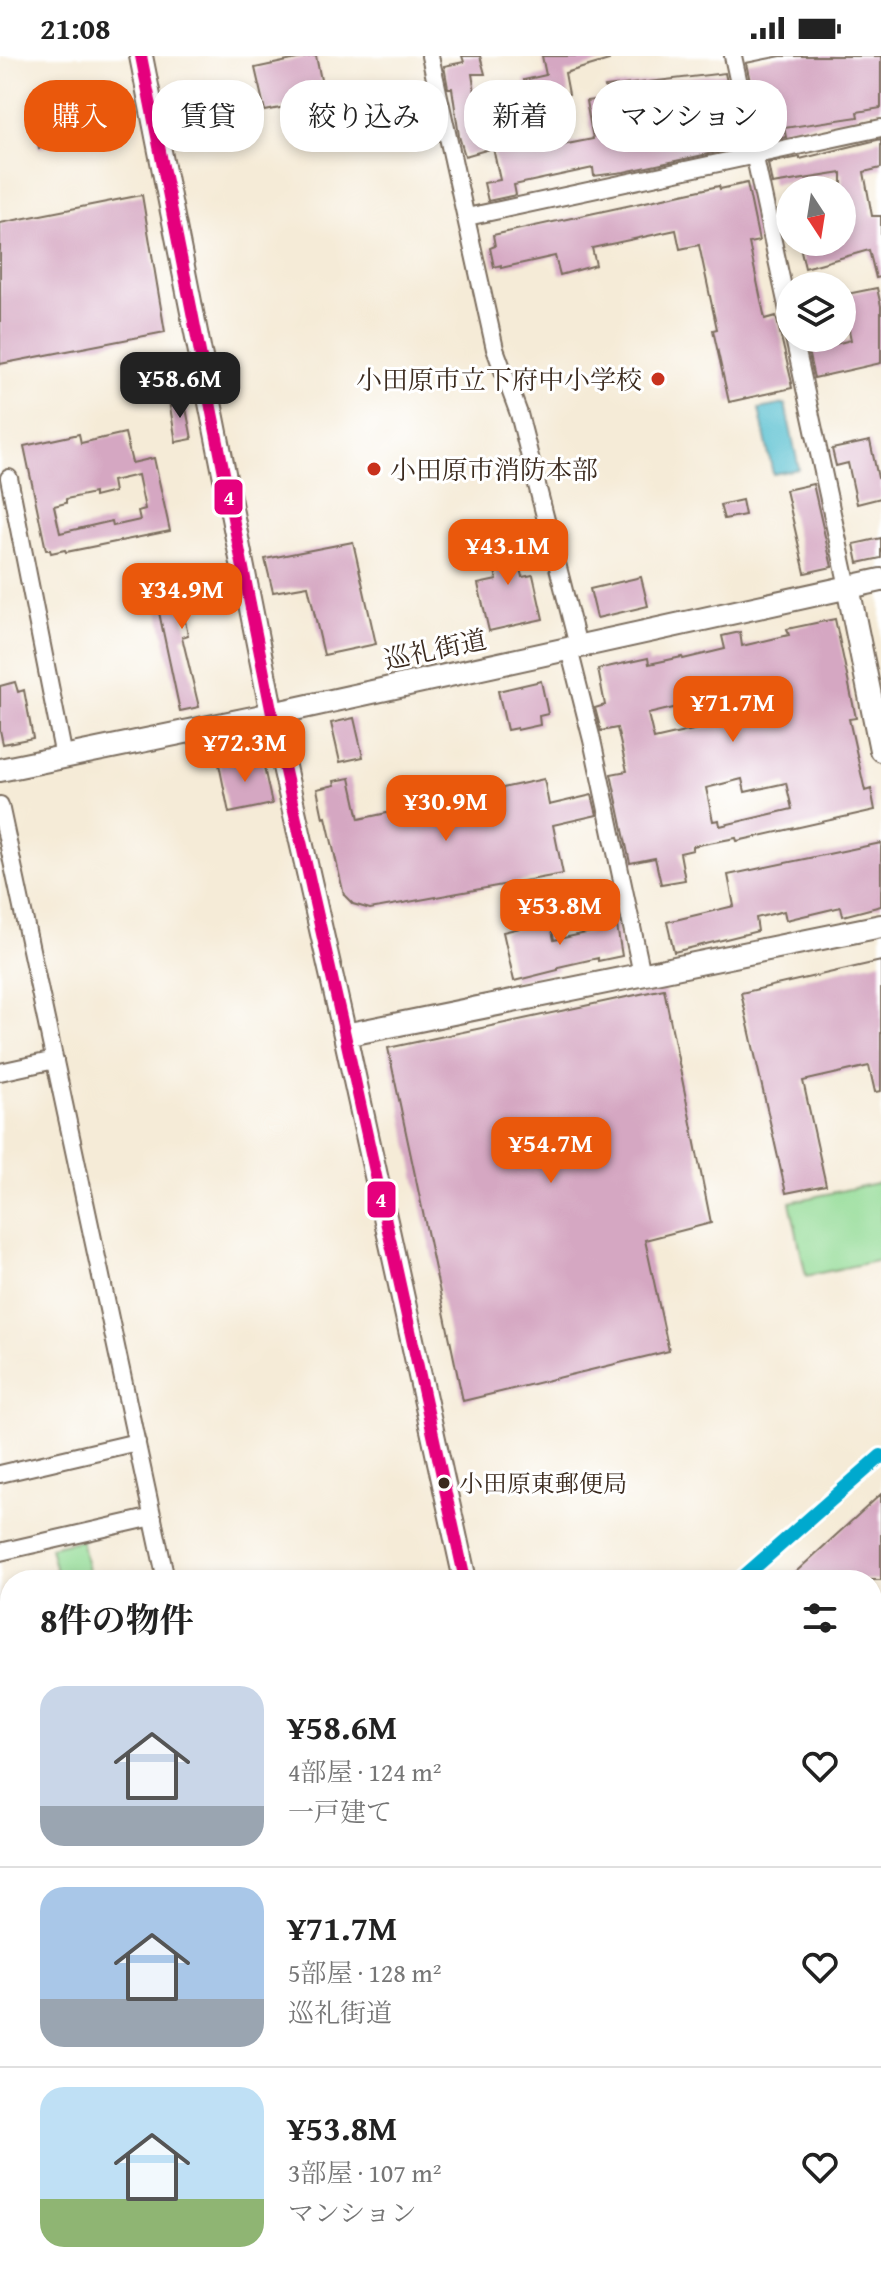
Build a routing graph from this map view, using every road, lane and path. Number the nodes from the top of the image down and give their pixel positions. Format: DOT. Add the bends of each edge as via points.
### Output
graph roads {
  1 [pos="141,56"];
  2 [pos="430,56"];
  3 [pos="733,56"];
  4 [pos="881,128"];
  5 [pos="755,155"];
  6 [pos="467,217"];
  7 [pos="780,272"];
  8 [pos="797,352"];
  9 [pos="9,478"];
  10 [pos="881,580"];
  11 [pos="848,587"];
  12 [pos="573,648"];
  13 [pos="272,714"];
  14 [pos="881,750"];
  15 [pos="64,757"];
  16 [pos="0,770"];
  17 [pos="0,805"];
  18 [pos="881,926"];
  19 [pos="642,974"];
  20 [pos="345,1035"];
  21 [pos="55,1060"];
  22 [pos="0,1072"];
  23 [pos="137,1442"];
  24 [pos="0,1474"];
  25 [pos="153,1517"];
  26 [pos="0,1552"];
  27 [pos="164,1570"];
  28 [pos="463,1570"];
  1 -- 13 [label="street"];
  2 -- 6 [label="street"];
  3 -- 5 [label="street"];
  4 -- 5 [label="street"];
  5 -- 6 [label="street"];
  5 -- 7 [label="street"];
  6 -- 12 [label="street" via="495,349 519,414"];
  8 -- 11 [label="street"];
  9 -- 15 [label="street"];
  10 -- 11 [label="street, 巡礼街道"];
  11 -- 12 [label="street, 巡礼街道"];
  11 -- 14 [label="street"];
  12 -- 13 [label="street, 巡礼街道"];
  12 -- 19 [label="street"];
  13 -- 15 [label="street, 巡礼街道"];
  13 -- 20 [label="street"];
  15 -- 16 [label="street, 巡礼街道"];
  17 -- 21 [label="street"];
  18 -- 19 [label="street"];
  19 -- 20 [label="street"];
  20 -- 28 [label="street"];
  21 -- 22 [label="street"];
  21 -- 23 [label="street"];
  23 -- 24 [label="street"];
  23 -- 25 [label="street"];
  25 -- 26 [label="street"];
  25 -- 27 [label="street"];
}
